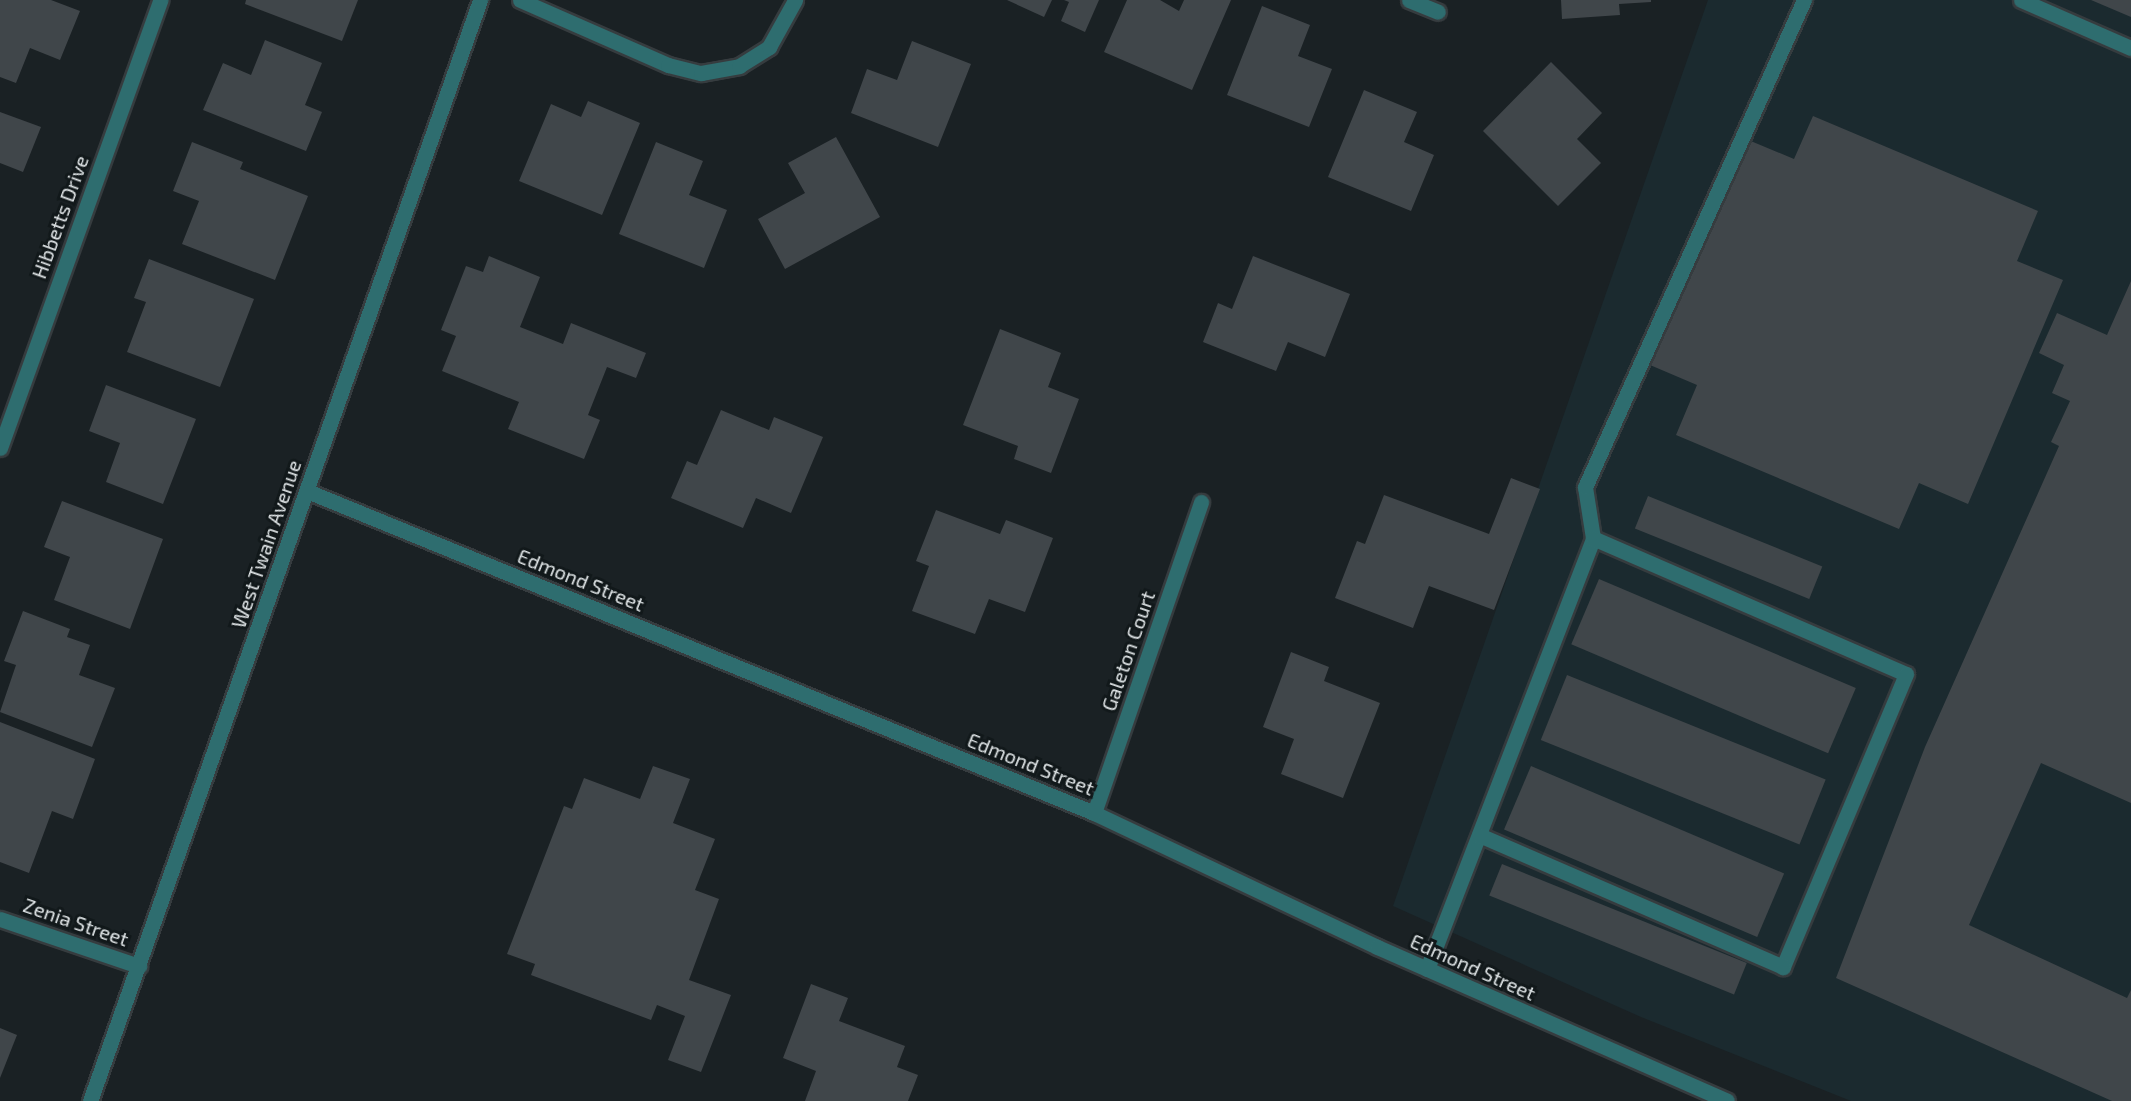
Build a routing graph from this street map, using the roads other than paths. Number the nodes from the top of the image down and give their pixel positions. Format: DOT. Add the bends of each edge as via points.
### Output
graph roads {
  1 [pos="160,0"];
  2 [pos="480,0"];
  3 [pos="520,0"];
  4 [pos="795,0"];
  5 [pos="1409,0"];
  6 [pos="1804,0"];
  7 [pos="2021,0"];
  8 [pos="1438,12"];
  9 [pos="2131,48"];
  10 [pos="0,448"];
  11 [pos="307,491"];
  12 [pos="1201,502"];
  13 [pos="1593,538"];
  14 [pos="1094,813"];
  15 [pos="1479,835"];
  16 [pos="0,919"];
  17 [pos="139,966"];
  18 [pos="1427,969"];
  19 [pos="90,1101"];
  20 [pos="1727,1101"];
  1 -- 10 [label="street, Hibbetts Drive"];
  2 -- 11 [label="street, West Twain Avenue"];
  3 -- 4 [label="street" via="668,65 701,73 739,66 769,47"];
  5 -- 8 [label="street"];
  6 -- 13 [label="street" via="1585,487"];
  7 -- 9 [label="street"];
  11 -- 14 [label="street, Edmond Street"];
  11 -- 17 [label="street, West Twain Avenue"];
  12 -- 14 [label="street, Galeton Court"];
  13 -- 15 [label="street"];
  13 -- 15 [label="street" via="1906,674 1783,967"];
  14 -- 18 [label="street, Edmond Street"];
  15 -- 18 [label="street"];
  16 -- 17 [label="street, Zenia Street"];
  17 -- 19 [label="street, West Twain Avenue"];
  18 -- 20 [label="street, Edmond Street"];
}
